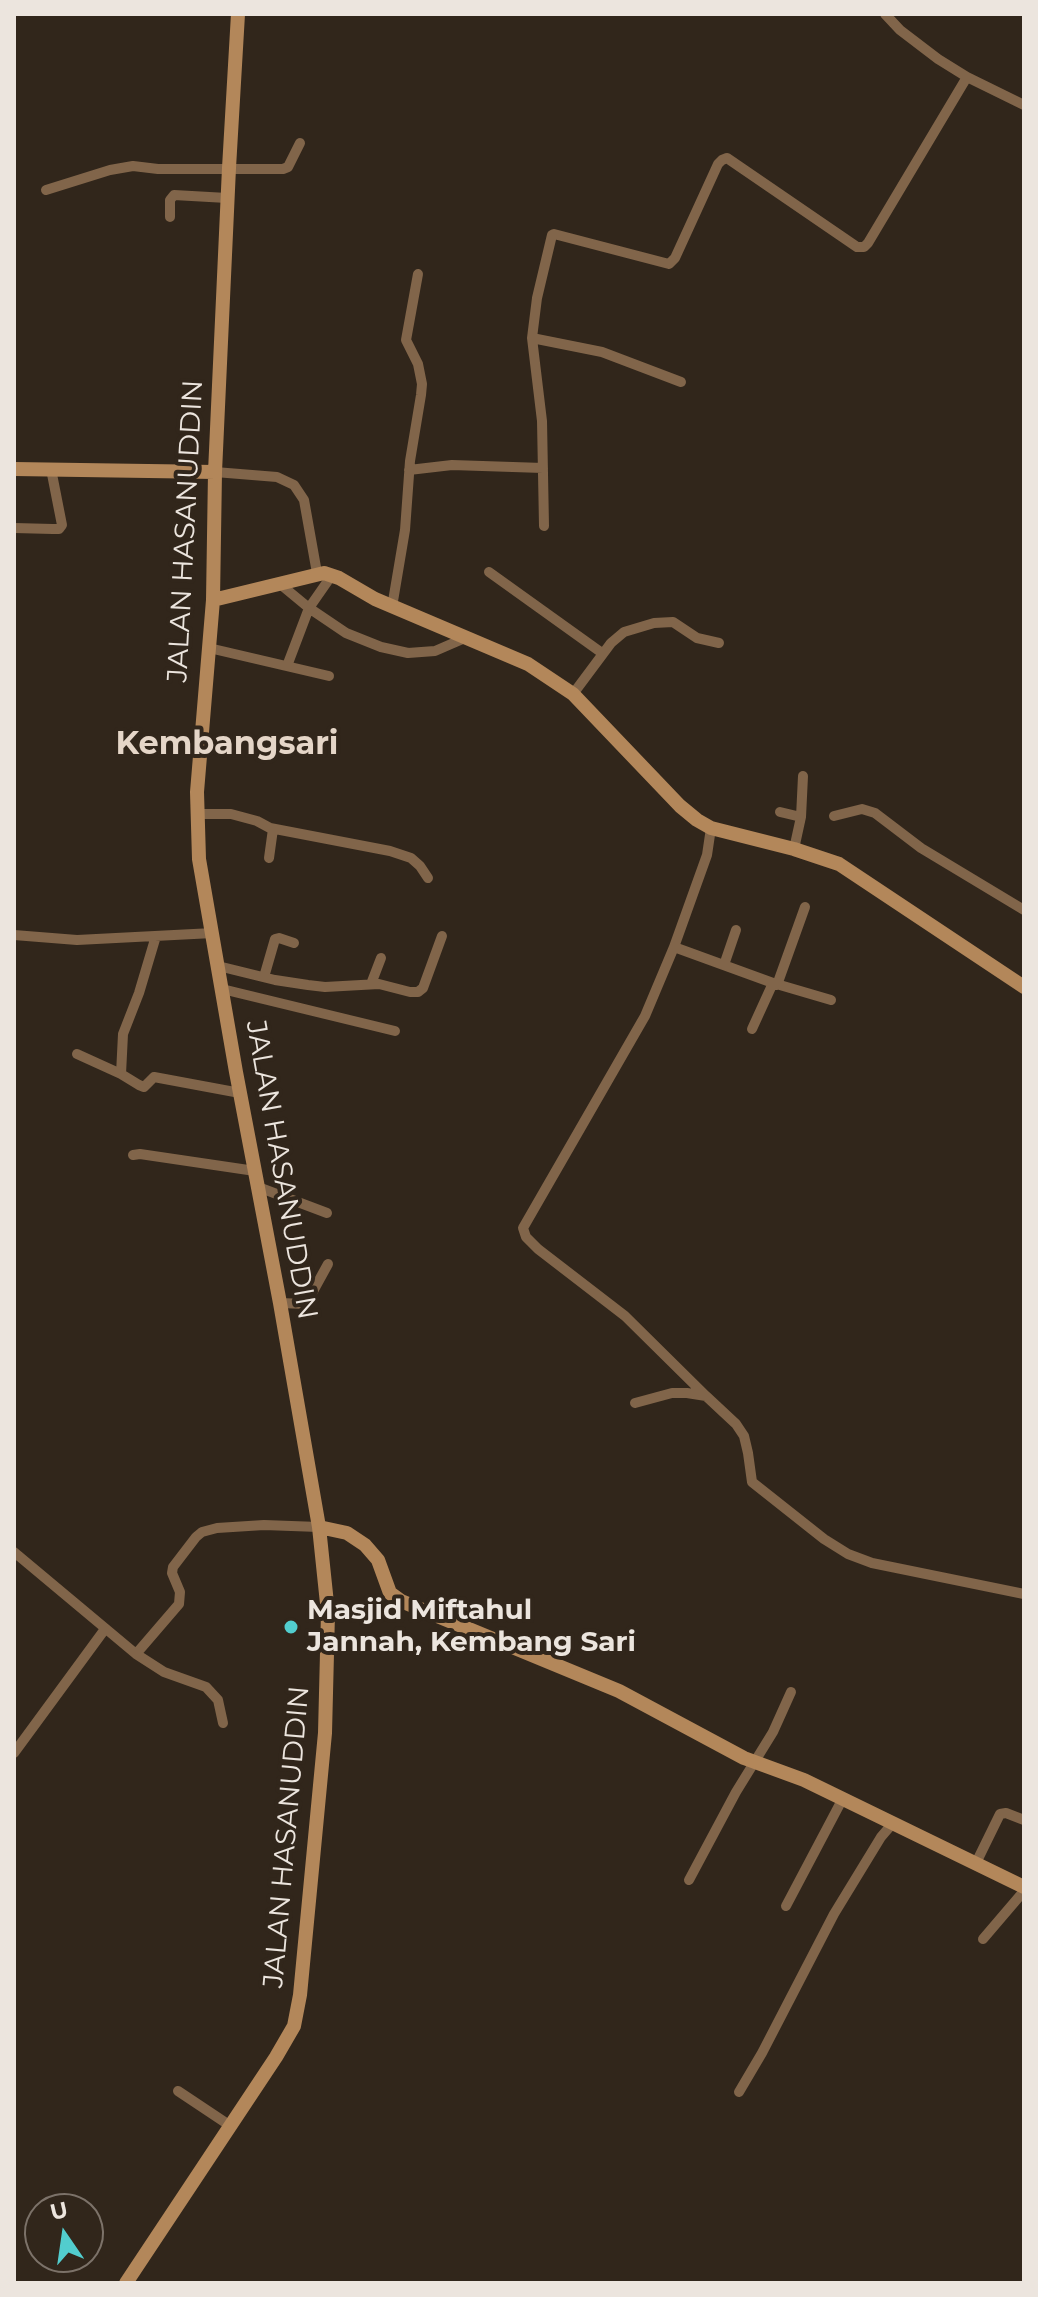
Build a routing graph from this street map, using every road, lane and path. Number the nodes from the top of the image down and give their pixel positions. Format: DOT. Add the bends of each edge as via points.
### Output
graph roads {
  1 [pos="238,14"];
  2 [pos="885,14"];
  3 [pos="967,77"];
  4 [pos="1024,105"];
  5 [pos="300,143"];
  6 [pos="229,168"];
  7 [pos="46,190"];
  8 [pos="227,198"];
  9 [pos="170,217"];
  10 [pos="418,274"];
  11 [pos="532,338"];
  12 [pos="681,382"];
  13 [pos="543,468"];
  14 [pos="14,469"];
  15 [pos="51,469"];
  16 [pos="409,470"];
  17 [pos="215,472"];
  18 [pos="544,526"];
  19 [pos="14,528"];
  20 [pos="489,572"];
  21 [pos="325,574"];
  22 [pos="280,584"];
  23 [pos="213,600"];
  24 [pos="392,607"];
  25 [pos="309,608"];
  26 [pos="465,638"];
  27 [pos="719,643"];
  28 [pos="209,648"];
  29 [pos="602,653"];
  30 [pos="287,666"];
  31 [pos="329,676"];
  32 [pos="573,694"];
  33 [pos="803,776"];
  34 [pos="780,812"];
  35 [pos="198,814"];
  36 [pos="834,816"];
  37 [pos="801,817"];
  38 [pos="711,828"];
  39 [pos="273,829"];
  40 [pos="794,849"];
  41 [pos="269,858"];
  42 [pos="428,878"];
  43 [pos="805,907"];
  44 [pos="1024,910"];
  45 [pos="736,930"];
  46 [pos="213,933"];
  47 [pos="14,935"];
  48 [pos="156,936"];
  49 [pos="442,936"];
  50 [pos="294,943"];
  51 [pos="674,947"];
  52 [pos="381,958"];
  53 [pos="724,965"];
  54 [pos="218,966"];
  55 [pos="264,977"];
  56 [pos="371,984"];
  57 [pos="775,984"];
  58 [pos="1024,987"];
  59 [pos="222,989"];
  60 [pos="831,1000"];
  61 [pos="752,1029"];
  62 [pos="395,1031"];
  63 [pos="77,1054"];
  64 [pos="121,1074"];
  65 [pos="240,1093"];
  66 [pos="133,1155"];
  67 [pos="255,1171"];
  68 [pos="258,1187"];
  69 [pos="327,1213"];
  70 [pos="328,1264"];
  71 [pos="280,1307"];
  72 [pos="706,1396"];
  73 [pos="635,1403"];
  74 [pos="319,1527"];
  75 [pos="14,1552"];
  76 [pos="1024,1594"];
  77 [pos="105,1629"];
  78 [pos="136,1654"];
  79 [pos="791,1692"];
  80 [pos="223,1723"];
  81 [pos="14,1753"];
  82 [pos="755,1762"];
  83 [pos="842,1800"];
  84 [pos="1024,1820"];
  85 [pos="893,1823"];
  86 [pos="976,1863"];
  87 [pos="689,1880"];
  88 [pos="1024,1889"];
  89 [pos="786,1906"];
  90 [pos="983,1939"];
  91 [pos="178,2091"];
  92 [pos="739,2092"];
  93 [pos="229,2125"];
  94 [pos="126,2283"];
  1 -- 6 [label="street, JALAN HASANUDDIN"];
  2 -- 3 [label="street"];
  3 -- 4 [label="street"];
  3 -- 11 [label="street" via="864,247 723,159 669,264 552,235"];
  5 -- 6 [label="street" via="288,167"];
  6 -- 7 [label="street" via="133,166"];
  6 -- 8 [label="street, JALAN HASANUDDIN"];
  8 -- 9 [label="street" via="174,195"];
  8 -- 17 [label="street, JALAN HASANUDDIN"];
  10 -- 16 [label="street" via="406,340 422,384"];
  11 -- 12 [label="street" via="602,352"];
  11 -- 13 [label="street"];
  13 -- 16 [label="street" via="452,465"];
  13 -- 18 [label="street"];
  14 -- 15 [label="street"];
  15 -- 17 [label="street"];
  15 -- 19 [label="street" via="62,525"];
  16 -- 24 [label="street"];
  17 -- 21 [label="street" via="277,477 294,485 304,500"];
  17 -- 23 [label="street, JALAN HASANUDDIN"];
  20 -- 29 [label="street"];
  21 -- 22 [label="street"];
  21 -- 24 [label="street"];
  21 -- 25 [label="street"];
  22 -- 23 [label="street"];
  22 -- 25 [label="street"];
  23 -- 28 [label="street, JALAN HASANUDDIN"];
  24 -- 26 [label="street"];
  25 -- 26 [label="street" via="346,633 408,653 435,651"];
  25 -- 30 [label="street"];
  26 -- 32 [label="street" via="528,664"];
  27 -- 29 [label="street" via="697,638 673,622 654,623 619,635"];
  28 -- 30 [label="street"];
  28 -- 35 [label="street, JALAN HASANUDDIN"];
  29 -- 32 [label="street"];
  30 -- 31 [label="street"];
  32 -- 38 [label="street" via="680,806"];
  33 -- 37 [label="street"];
  34 -- 37 [label="street"];
  35 -- 39 [label="street" via="231,814"];
  35 -- 46 [label="street, JALAN HASANUDDIN" via="199,859"];
  36 -- 44 [label="street" via="862,809 875,813 921,848"];
  37 -- 40 [label="street"];
  38 -- 40 [label="street"];
  38 -- 51 [label="street" via="707,855"];
  39 -- 41 [label="street"];
  39 -- 42 [label="street" via="390,851 411,858"];
  40 -- 58 [label="street" via="848,870"];
  43 -- 57 [label="street"];
  45 -- 53 [label="street"];
  46 -- 48 [label="street"];
  46 -- 54 [label="street, JALAN HASANUDDIN"];
  47 -- 48 [label="street" via="64,940"];
  48 -- 64 [label="street" via="123,1034"];
  49 -- 56 [label="street" via="418,992"];
  50 -- 55 [label="street" via="275,939"];
  51 -- 53 [label="street"];
  51 -- 72 [label="street" via="645,1016 523,1228 538,1249 625,1316"];
  52 -- 56 [label="street"];
  53 -- 57 [label="street"];
  54 -- 55 [label="street"];
  54 -- 59 [label="street, JALAN HASANUDDIN"];
  55 -- 56 [label="street" via="317,986"];
  57 -- 60 [label="street"];
  57 -- 61 [label="street"];
  59 -- 62 [label="street"];
  59 -- 65 [label="street, JALAN HASANUDDIN"];
  63 -- 64 [label="street"];
  64 -- 65 [label="street" via="144,1087 154,1077"];
  65 -- 67 [label="street, JALAN HASANUDDIN"];
  66 -- 67 [label="street"];
  67 -- 68 [label="street, JALAN HASANUDDIN"];
  68 -- 69 [label="street"];
  68 -- 71 [label="street, JALAN HASANUDDIN"];
  70 -- 71 [label="street" via="306,1304"];
  71 -- 74 [label="street, JALAN HASANUDDIN"];
  72 -- 73 [label="street" via="672,1393"];
  72 -- 76 [label="street" via="744,1436 752,1482 848,1554"];
  74 -- 78 [label="street" via="264,1525 202,1532 173,1567 179,1604"];
  74 -- 82 [label="street" via="347,1533 365,1545 378,1560 390,1593 401,1601 619,1691"];
  74 -- 93 [label="street, JALAN HASANUDDIN" via="328,1613 325,1733 298,2010 276,2057"];
  75 -- 77 [label="street"];
  77 -- 78 [label="street"];
  77 -- 81 [label="street"];
  78 -- 80 [label="street" via="164,1672 206,1687 218,1700"];
  79 -- 82 [label="street"];
  82 -- 83 [label="street"];
  82 -- 87 [label="street"];
  83 -- 85 [label="street"];
  83 -- 89 [label="street"];
  84 -- 86 [label="street" via="1000,1814"];
  85 -- 86 [label="street"];
  85 -- 92 [label="street" via="834,1914"];
  86 -- 88 [label="street"];
  88 -- 90 [label="street"];
  91 -- 93 [label="street"];
  93 -- 94 [label="street, JALAN HASANUDDIN"];
}
